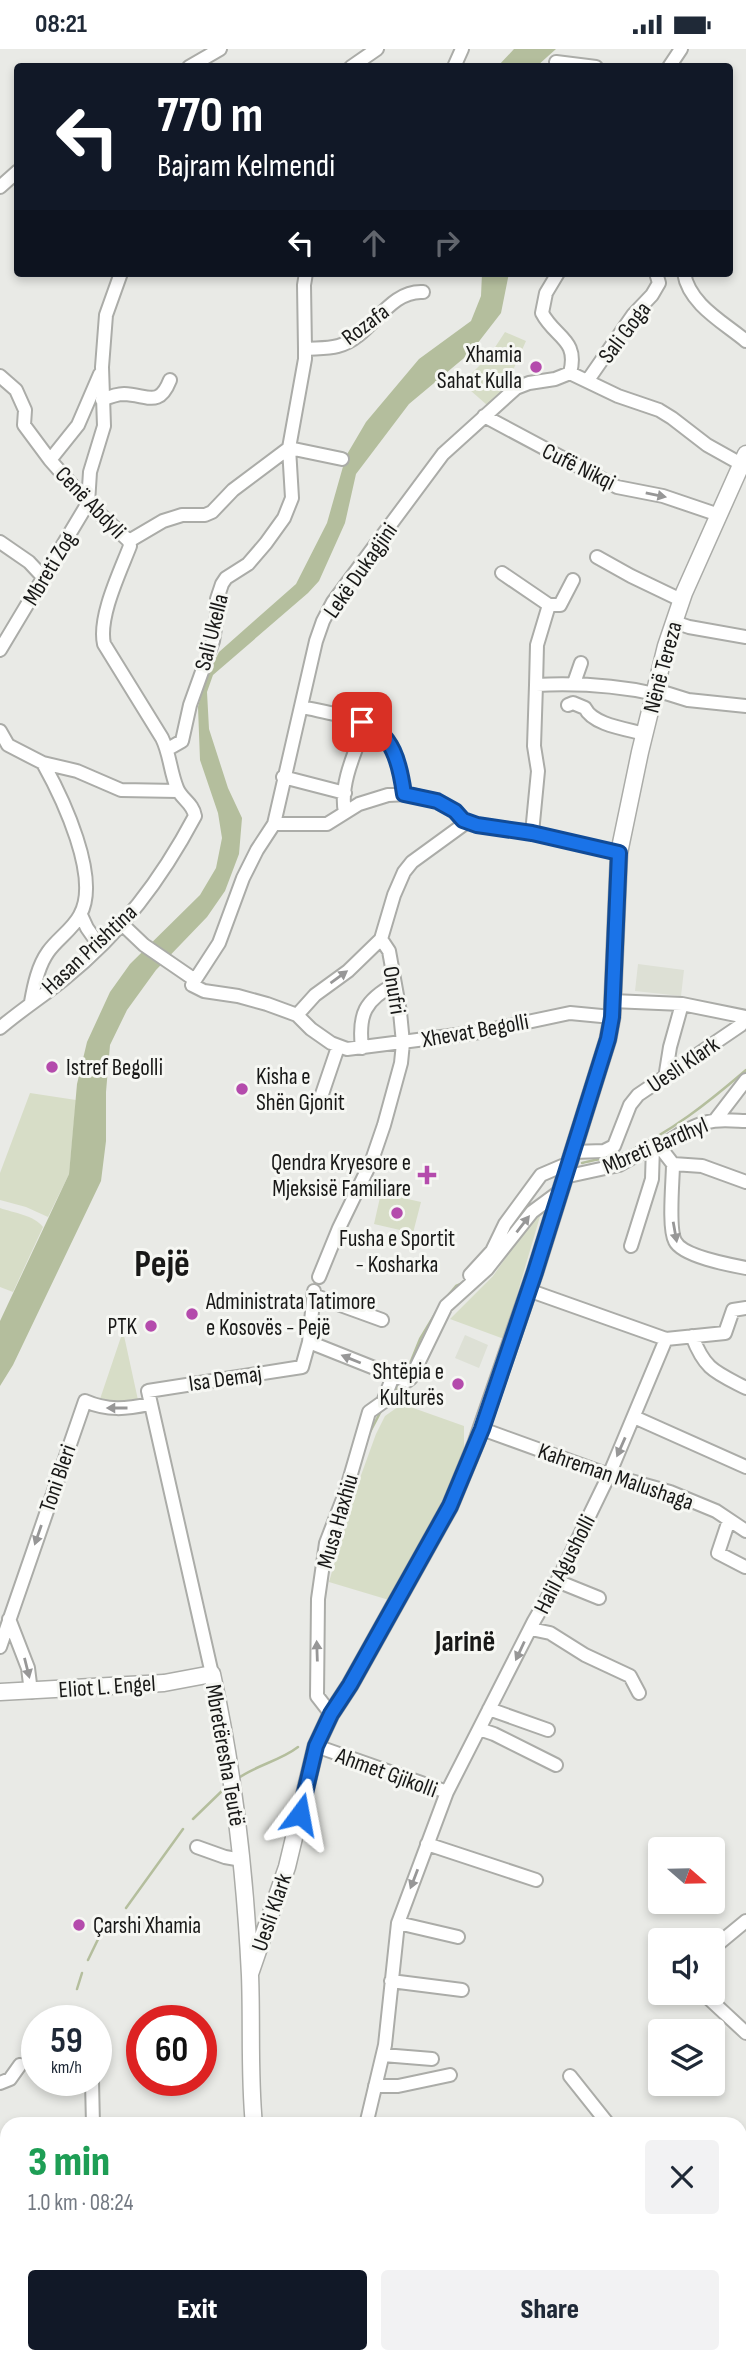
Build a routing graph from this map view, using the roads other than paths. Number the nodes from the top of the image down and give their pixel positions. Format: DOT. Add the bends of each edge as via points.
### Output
graph roads {
  1 [pos="220,49"];
  2 [pos="377,49"];
  3 [pos="556,62"];
  4 [pos="196,63"];
  5 [pos="357,63"];
  6 [pos="564,63"];
  7 [pos="14,175"];
  8 [pos="0,187"];
  9 [pos="120,277"];
  10 [pos="305,277"];
  11 [pos="556,277"];
  12 [pos="685,277"];
  13 [pos="657,278"];
  14 [pos="423,292"];
  15 [pos="746,341"];
  16 [pos="305,349"];
  17 [pos="103,367"];
  18 [pos="570,373"];
  19 [pos="0,376"];
  20 [pos="170,380"];
  21 [pos="588,380"];
  22 [pos="102,400"];
  23 [pos="484,416"];
  24 [pos="289,449"];
  25 [pos="342,459"];
  26 [pos="744,459"];
  27 [pos="50,460"];
  28 [pos="88,503"];
  29 [pos="719,515"];
  30 [pos="129,541"];
  31 [pos="0,542"];
  32 [pos="597,557"];
  33 [pos="502,573"];
  34 [pos="43,577"];
  35 [pos="573,580"];
  36 [pos="681,600"];
  37 [pos="549,605"];
  38 [pos="674,622"];
  39 [pos="746,637"];
  40 [pos="0,650"];
  41 [pos="581,663"];
  42 [pos="573,683"];
  43 [pos="536,685"];
  44 [pos="655,692"];
  45 [pos="568,705"];
  46 [pos="746,706"];
  47 [pos="302,707"];
  48 [pos="366,723"];
  49 [pos="0,731"];
  50 [pos="645,734"];
  51 [pos="4,749"];
  52 [pos="168,749"];
  53 [pos="43,763"];
  54 [pos="283,777"];
  55 [pos="178,791"];
  56 [pos="345,793"];
  57 [pos="404,794"];
  58 [pos="345,813"];
  59 [pos="467,822"];
  60 [pos="274,824"];
  61 [pos="532,833"];
  62 [pos="619,853"];
  63 [pos="81,915"];
  64 [pos="123,925"];
  65 [pos="381,939"];
  66 [pos="99,945"];
  67 [pos="195,984"];
  68 [pos="395,984"];
  69 [pos="31,1002"];
  70 [pos="682,1005"];
  71 [pos="612,1009"];
  72 [pos="297,1015"];
  73 [pos="744,1021"];
  74 [pos="0,1028"];
  75 [pos="402,1043"];
  76 [pos="338,1047"];
  77 [pos="362,1048"];
  78 [pos="666,1072"];
  79 [pos="746,1080"];
  80 [pos="319,1103"];
  81 [pos="716,1119"];
  82 [pos="746,1121"];
  83 [pos="656,1146"];
  84 [pos="673,1164"];
  85 [pos="566,1171"];
  86 [pos="746,1182"];
  87 [pos="631,1246"];
  88 [pos="746,1268"];
  89 [pos="470,1275"];
  90 [pos="319,1277"];
  91 [pos="528,1290"];
  92 [pos="746,1308"];
  93 [pos="382,1320"];
  94 [pos="692,1336"];
  95 [pos="666,1339"];
  96 [pos="309,1342"];
  97 [pos="399,1378"];
  98 [pos="746,1388"];
  99 [pos="149,1398"];
  100 [pos="634,1417"];
  101 [pos="482,1429"];
  102 [pos="746,1467"];
  103 [pos="609,1475"];
  104 [pos="729,1520"];
  105 [pos="746,1531"];
  106 [pos="745,1567"];
  107 [pos="557,1581"];
  108 [pos="599,1598"];
  109 [pos="5,1622"];
  110 [pos="531,1629"];
  111 [pos="0,1647"];
  112 [pos="212,1674"];
  113 [pos="0,1692"];
  114 [pos="31,1692"];
  115 [pos="639,1693"];
  116 [pos="489,1709"];
  117 [pos="331,1714"];
  118 [pos="479,1729"];
  119 [pos="548,1730"];
  120 [pos="316,1746"];
  121 [pos="556,1765"];
  122 [pos="447,1792"];
  123 [pos="427,1844"];
  124 [pos="197,1847"];
  125 [pos="242,1860"];
  126 [pos="536,1880"];
  127 [pos="267,1920"];
  128 [pos="746,1921"];
  129 [pos="398,1923"];
  130 [pos="247,1925"];
  131 [pos="458,1937"];
  132 [pos="725,1939"];
  133 [pos="250,1974"];
  134 [pos="391,1981"];
  135 [pos="462,1990"];
  136 [pos="717,2005"];
  137 [pos="744,2027"];
  138 [pos="383,2055"];
  139 [pos="432,2059"];
  140 [pos="20,2065"];
  141 [pos="450,2075"];
  142 [pos="570,2076"];
  143 [pos="0,2083"];
  144 [pos="375,2086"];
  145 [pos="92,2096"];
  146 [pos="93,2117"];
  147 [pos="254,2117"];
  148 [pos="368,2117"];
  149 [pos="603,2117"];
  1 -- 4 [label="street"];
  2 -- 5 [label="street"];
  3 -- 6 [label="street"];
  7 -- 8 [label="street"];
  9 -- 17 [label="street, Mbreti Zog" via="106,315"];
  10 -- 16 [label="street, Rozafa"];
  11 -- 18 [label="street" via="542,313 572,351"];
  12 -- 15 [label="street" via="705,309"];
  13 -- 21 [label="street, Sali Goga" via="652,295"];
  14 -- 16 [label="street, Rozafa" via="401,297 359,335 339,346"];
  16 -- 24 [label="street, Rozafa"];
  17 -- 22 [label="street, Mbreti Zog"];
  17 -- 27 [label="street, Mbreti Zog" via="78,425"];
  18 -- 21 [label="street"];
  18 -- 23 [label="street, Lekë Dukagjini" via="516,389"];
  19 -- 27 [label="street, Cenë Abdyli" via="16,390 25,410 24,425"];
  20 -- 22 [label="street" via="157,398 120,394"];
  21 -- 26 [label="street" via="659,410 707,445"];
  22 -- 28 [label="street, Mbreti Zog" via="103,426 89,472"];
  23 -- 29 [label="street, Cufë Nikqi, one-way" via="617,487"];
  23 -- 47 [label="street, Lekë Dukagjini" via="443,454 333,602 316,641"];
  24 -- 25 [label="street"];
  24 -- 30 [label="street" via="233,490 212,512 163,521"];
  24 -- 52 [label="street, Sali Ukella" via="292,498 285,518 248,565 222,585 214,641 186,727 181,741"];
  26 -- 29 [label="main road, Nënë Tereza"];
  27 -- 28 [label="street, Cenë Abdyli"];
  28 -- 30 [label="street, Cenë Abdyli"];
  28 -- 34 [label="street, Mbreti Zog"];
  29 -- 36 [label="main road, Nënë Tereza"];
  30 -- 52 [label="street, Cenë Abdyli" via="102,635 107,651"];
  31 -- 34 [label="street"];
  32 -- 36 [label="street, Nënë Tereza"];
  33 -- 37 [label="street"];
  34 -- 40 [label="street, Mbreti Zog"];
  35 -- 37 [label="street" via="560,605"];
  36 -- 38 [label="main road, Nënë Tereza"];
  37 -- 43 [label="street" via="537,645"];
  38 -- 39 [label="street"];
  38 -- 44 [label="main road, Nënë Tereza"];
  41 -- 42 [label="street"];
  42 -- 43 [label="street"];
  42 -- 44 [label="street"];
  43 -- 61 [label="street"];
  44 -- 46 [label="street"];
  44 -- 50 [label="main road, Nënë Tereza"];
  45 -- 50 [label="street, Nënë Tereza" via="573,703 597,719"];
  47 -- 48 [label="street"];
  47 -- 54 [label="street, Lekë Dukagjini"];
  48 -- 56 [label="street"];
  48 -- 57 [label="street" via="384,735 392,749"];
  49 -- 51 [label="street"];
  50 -- 62 [label="main road, Nënë Tereza"];
  51 -- 53 [label="street"];
  52 -- 55 [label="street, Cenë Abdyli"];
  53 -- 55 [label="street" via="77,771 121,790"];
  53 -- 63 [label="street" via="81,852 86,891"];
  54 -- 56 [label="street"];
  54 -- 60 [label="street, Lekë Dukagjini"];
  55 -- 64 [label="street, Hasan Prishtina" via="195,816 150,891"];
  56 -- 58 [label="street"];
  57 -- 58 [label="street" via="359,804"];
  57 -- 59 [label="street" via="437,801"];
  58 -- 60 [label="street" via="327,824"];
  59 -- 61 [label="street"];
  59 -- 65 [label="street" via="404,872"];
  60 -- 67 [label="street, Lekë Dukagjini" via="243,878 219,943"];
  61 -- 62 [label="street"];
  62 -- 71 [label="main road, Uesli Klark"];
  63 -- 66 [label="street"];
  63 -- 69 [label="street" via="47,953"];
  64 -- 66 [label="street, Hasan Prishtina"];
  64 -- 67 [label="street"];
  65 -- 68 [label="street, Onufri" via="389,951"];
  72 -- 65 [label="street, one-way"];
  66 -- 69 [label="street, Hasan Prishtina" via="64,979"];
  67 -- 72 [label="street"];
  68 -- 75 [label="street, Onufri"];
  68 -- 77 [label="street" via="366,1006 360,1028"];
  69 -- 74 [label="street, Hasan Prishtina"];
  70 -- 71 [label="street, Xhevat Begolli"];
  70 -- 73 [label="street, Xhevat Begolli"];
  70 -- 78 [label="street"];
  71 -- 75 [label="street, Xhevat Begolli"];
  71 -- 85 [label="main road, Uesli Klark" via="608,1039"];
  72 -- 76 [label="street"];
  73 -- 85 [label="street, Uesli Klark" via="638,1095 614,1146"];
  75 -- 77 [label="street, Xhevat Begolli"];
  75 -- 90 [label="street, Onufri" via="381,1136"];
  76 -- 77 [label="street, Xhevat Begolli"];
  76 -- 80 [label="street"];
  79 -- 81 [label="street"];
  81 -- 82 [label="street, Mbreti Bardhyl"];
  81 -- 83 [label="street, Mbreti Bardhyl"];
  83 -- 84 [label="street"];
  83 -- 85 [label="street, Mbreti Bardhyl" via="618,1165"];
  83 -- 87 [label="street" via="652,1179"];
  84 -- 86 [label="street" via="702,1166"];
  84 -- 88 [label="street, one-way" via="674,1240 680,1248"];
  85 -- 89 [label="street" via="541,1175 505,1224 492,1251"];
  85 -- 91 [label="main road, Uesli Klark"];
  97 -- 85 [label="street, Musa Haxhiu, one-way" via="411,1378 446,1306 487,1269"];
  91 -- 95 [label="street"];
  91 -- 101 [label="main road, Uesli Klark"];
  92 -- 94 [label="street" via="733,1310 725,1333"];
  93 -- 96 [label="street" via="314,1293"];
  94 -- 95 [label="street"];
  94 -- 98 [label="street" via="709,1368"];
  95 -- 100 [label="street, Halil Agusholli"];
  97 -- 96 [label="street, one-way"];
  96 -- 99 [label="street, Isa Demaj" via="302,1367"];
  117 -- 97 [label="street, Musa Haxhiu, one-way" via="317,1696 318,1599 326,1543 369,1412 383,1402"];
  99 -- 109 [label="street, Toni Bleri, one-way" via="127,1409 107,1409 85,1401"];
  99 -- 112 [label="street, Mbretëresha Teutë"];
  100 -- 102 [label="street"];
  100 -- 103 [label="street, Halil Agusholli, one-way"];
  101 -- 103 [label="street, Kahreman Malushaga"];
  101 -- 117 [label="main road, Uesli Klark" via="450,1506"];
  103 -- 104 [label="street, Kahreman Malushaga" via="670,1492"];
  103 -- 107 [label="street, Halil Agusholli"];
  104 -- 105 [label="street, Kahreman Malushaga"];
  104 -- 106 [label="street" via="718,1553"];
  107 -- 108 [label="street"];
  107 -- 110 [label="street, Halil Agusholli"];
  109 -- 111 [label="street, Toni Bleri"];
  109 -- 114 [label="street, one-way" via="28,1668"];
  110 -- 115 [label="street" via="550,1633 630,1676"];
  110 -- 116 [label="street, Halil Agusholli, one-way"];
  112 -- 114 [label="main road, Eliot L. Engel" via="164,1683"];
  112 -- 125 [label="main road, Mbretëresha Teutë" via="234,1784"];
  113 -- 114 [label="main road, Eliot L. Engel"];
  116 -- 118 [label="street, Halil Agusholli"];
  116 -- 119 [label="street"];
  117 -- 120 [label="main road, Uesli Klark"];
  118 -- 121 [label="street"];
  118 -- 122 [label="street, Halil Agusholli"];
  120 -- 122 [label="street, Ahmet Gjikolli"];
  120 -- 127 [label="main road, Uesli Klark" via="288,1867"];
  122 -- 123 [label="street, Ahmet Gjikolli"];
  123 -- 126 [label="street"];
  123 -- 129 [label="street, Ahmet Gjikolli, one-way"];
  124 -- 125 [label="street"];
  125 -- 130 [label="main road, Mbretëresha Teutë"];
  127 -- 130 [label="street" via="258,1926"];
  127 -- 133 [label="main road, Uesli Klark"];
  128 -- 132 [label="street"];
  129 -- 131 [label="street"];
  129 -- 134 [label="street, Ahmet Gjikolli"];
  130 -- 133 [label="main road, Mbretëresha Teutë"];
  133 -- 147 [label="main road, Mbretëresha Teutë"];
  134 -- 135 [label="street"];
  134 -- 138 [label="street, Ahmet Gjikolli"];
  136 -- 137 [label="street"];
  138 -- 139 [label="street"];
  138 -- 144 [label="street, Ahmet Gjikolli"];
  140 -- 143 [label="street" via="10,2079"];
  141 -- 144 [label="street"];
  142 -- 149 [label="street"];
  144 -- 148 [label="street, Ahmet Gjikolli"];
  145 -- 146 [label="street"];
}
